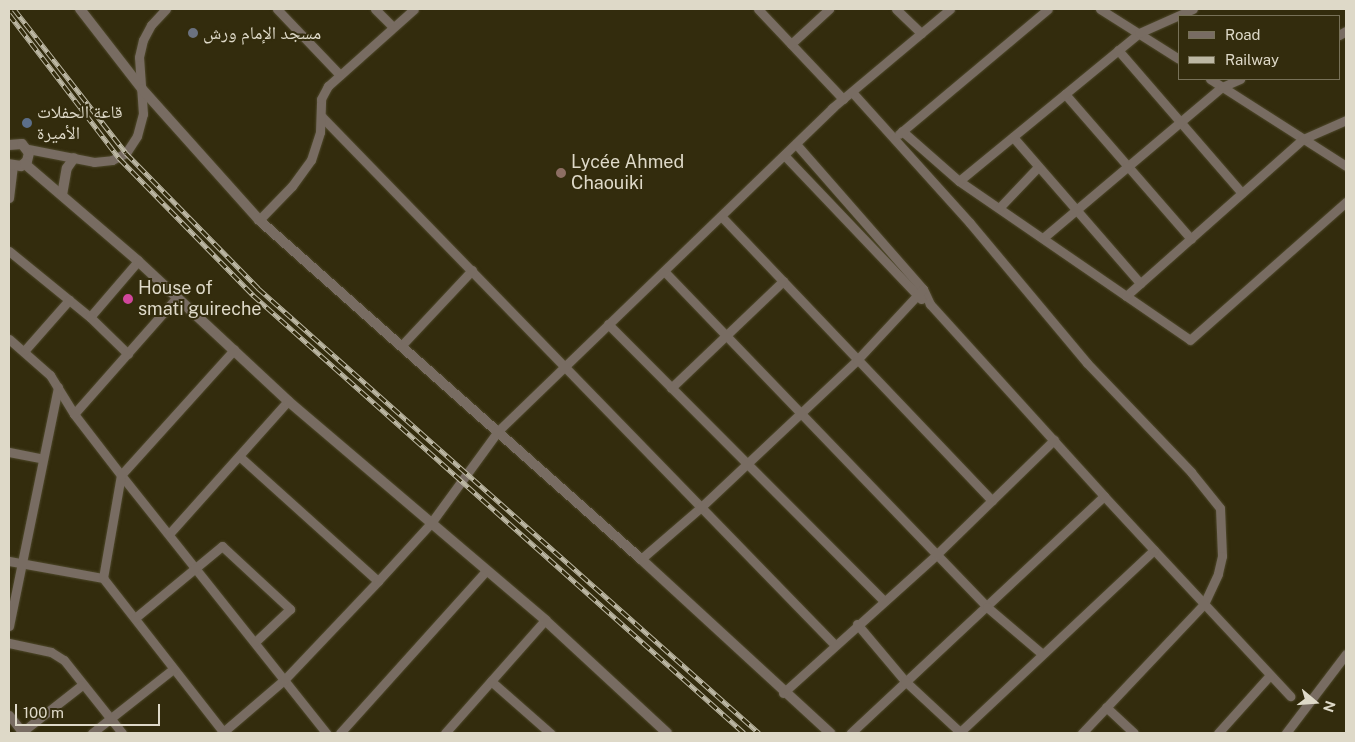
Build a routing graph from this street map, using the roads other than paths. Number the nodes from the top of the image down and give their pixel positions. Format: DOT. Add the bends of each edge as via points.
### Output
graph roads {
  1 [pos="80,9"];
  2 [pos="166,9"];
  3 [pos="277,9"];
  4 [pos="376,9"];
  5 [pos="414,9"];
  6 [pos="758,9"];
  7 [pos="829,9"];
  8 [pos="896,9"];
  9 [pos="950,9"];
  10 [pos="1048,9"];
  11 [pos="1100,9"];
  12 [pos="1193,9"];
  13 [pos="1183,11"];
  14 [pos="393,27"];
  15 [pos="921,33"];
  16 [pos="1138,33"];
  17 [pos="791,44"];
  18 [pos="1118,50"];
  19 [pos="1178,58"];
  20 [pos="340,75"];
  21 [pos="1212,80"];
  22 [pos="1238,80"];
  23 [pos="1222,87"];
  24 [pos="142,89"];
  25 [pos="852,92"];
  26 [pos="1065,94"];
  27 [pos="843,99"];
  28 [pos="322,117"];
  29 [pos="1346,120"];
  30 [pos="1180,122"];
  31 [pos="902,131"];
  32 [pos="1013,137"];
  33 [pos="894,138"];
  34 [pos="1303,139"];
  35 [pos="796,144"];
  36 [pos="9,145"];
  37 [pos="28,149"];
  38 [pos="784,155"];
  39 [pos="74,158"];
  40 [pos="25,164"];
  41 [pos="11,166"];
  42 [pos="1346,166"];
  43 [pos="1038,167"];
  44 [pos="1127,167"];
  45 [pos="959,181"];
  46 [pos="1242,193"];
  47 [pos="62,195"];
  48 [pos="9,198"];
  49 [pos="1346,202"];
  50 [pos="999,208"];
  51 [pos="1075,211"];
  52 [pos="856,212"];
  53 [pos="721,216"];
  54 [pos="259,220"];
  55 [pos="846,221"];
  56 [pos="1043,238"];
  57 [pos="1191,239"];
  58 [pos="9,251"];
  59 [pos="138,261"];
  60 [pos="472,270"];
  61 [pos="664,271"];
  62 [pos="782,281"];
  63 [pos="1140,284"];
  64 [pos="923,289"];
  65 [pos="916,296"];
  66 [pos="1126,296"];
  67 [pos="177,297"];
  68 [pos="69,300"];
  69 [pos="930,304"];
  70 [pos="90,317"];
  71 [pos="608,324"];
  72 [pos="726,336"];
  73 [pos="9,339"];
  74 [pos="401,346"];
  75 [pos="25,350"];
  76 [pos="234,350"];
  77 [pos="128,354"];
  78 [pos="857,360"];
  79 [pos="566,366"];
  80 [pos="58,387"];
  81 [pos="670,388"];
  82 [pos="288,401"];
  83 [pos="74,414"];
  84 [pos="799,415"];
  85 [pos="498,431"];
  86 [pos="1054,440"];
  87 [pos="9,452"];
  88 [pos="239,456"];
  89 [pos="41,458"];
  90 [pos="746,466"];
  91 [pos="121,476"];
  92 [pos="1104,496"];
  93 [pos="992,501"];
  94 [pos="699,509"];
  95 [pos="431,522"];
  96 [pos="169,534"];
  97 [pos="1154,550"];
  98 [pos="936,555"];
  99 [pos="641,559"];
  100 [pos="9,561"];
  101 [pos="20,564"];
  102 [pos="196,570"];
  103 [pos="487,570"];
  104 [pos="103,578"];
  105 [pos="378,581"];
  106 [pos="883,600"];
  107 [pos="1204,604"];
  108 [pos="987,607"];
  109 [pos="135,618"];
  110 [pos="544,620"];
  111 [pos="857,624"];
  112 [pos="9,626"];
  113 [pos="255,642"];
  114 [pos="9,643"];
  115 [pos="835,645"];
  116 [pos="1041,653"];
  117 [pos="1345,659"];
  118 [pos="173,669"];
  119 [pos="1270,675"];
  120 [pos="285,679"];
  121 [pos="906,681"];
  122 [pos="491,682"];
  123 [pos="82,685"];
  124 [pos="783,693"];
  125 [pos="1290,696"];
  126 [pos="1106,707"];
  127 [pos="9,715"];
  128 [pos="110,719"];
  129 [pos="23,733"];
  130 [pos="92,733"];
  131 [pos="122,733"];
  132 [pos="223,733"];
  133 [pos="326,733"];
  134 [pos="340,733"];
  135 [pos="445,733"];
  136 [pos="550,733"];
  137 [pos="667,733"];
  138 [pos="830,733"];
  139 [pos="851,733"];
  140 [pos="960,733"];
  141 [pos="1082,733"];
  142 [pos="1134,733"];
  143 [pos="1218,733"];
  144 [pos="1286,733"];
  1 -- 24 [label="street"];
  2 -- 24 [label="street" via="151,25 143,40 139,57"];
  3 -- 20 [label="street"];
  4 -- 14 [label="street"];
  5 -- 14 [label="street"];
  6 -- 17 [label="street"];
  7 -- 17 [label="street"];
  8 -- 15 [label="street"];
  9 -- 15 [label="street"];
  10 -- 31 [label="street"];
  11 -- 16 [label="street"];
  12 -- 13 [label="street"];
  13 -- 16 [label="street"];
  14 -- 20 [label="street"];
  15 -- 25 [label="street"];
  16 -- 18 [label="street"];
  16 -- 19 [label="street"];
  17 -- 27 [label="street"];
  18 -- 26 [label="street"];
  18 -- 30 [label="street"];
  20 -- 28 [label="street" via="324,92"];
  21 -- 23 [label="street"];
  22 -- 23 [label="street"];
  23 -- 30 [label="street"];
  23 -- 34 [label="street"];
  24 -- 39 [label="street" via="141,126 126,154 103,162"];
  24 -- 54 [label="street"];
  25 -- 27 [label="street"];
  25 -- 33 [label="street"];
  26 -- 32 [label="street"];
  26 -- 44 [label="street"];
  27 -- 35 [label="street"];
  28 -- 54 [label="street" via="311,160 292,186"];
  28 -- 60 [label="street"];
  29 -- 34 [label="street"];
  30 -- 44 [label="street"];
  30 -- 46 [label="street"];
  31 -- 33 [label="street"];
  31 -- 45 [label="street"];
  32 -- 43 [label="street"];
  32 -- 45 [label="street"];
  33 -- 107 [label="street" via="1087,363 1215,501 1222,519 1222,556 1216,581"];
  34 -- 42 [label="street"];
  34 -- 46 [label="street"];
  35 -- 38 [label="street"];
  35 -- 52 [label="street"];
  36 -- 37 [label="street" via="18,142"];
  37 -- 39 [label="street"];
  37 -- 40 [label="street" via="29,157"];
  38 -- 53 [label="street"];
  38 -- 55 [label="street"];
  39 -- 47 [label="street" via="67,168"];
  40 -- 41 [label="street"];
  40 -- 47 [label="street"];
  41 -- 48 [label="street"];
  43 -- 50 [label="street"];
  43 -- 51 [label="street"];
  44 -- 51 [label="street"];
  44 -- 57 [label="street"];
  45 -- 50 [label="street"];
  46 -- 57 [label="street"];
  47 -- 59 [label="street"];
  49 -- 66 [label="street" via="1190,340"];
  50 -- 56 [label="street"];
  51 -- 56 [label="street"];
  51 -- 63 [label="street"];
  52 -- 55 [label="street"];
  52 -- 64 [label="street"];
  53 -- 61 [label="street"];
  53 -- 62 [label="street"];
  54 -- 74 [label="street"];
  55 -- 65 [label="street"];
  56 -- 66 [label="street"];
  57 -- 63 [label="street"];
  58 -- 68 [label="street"];
  59 -- 67 [label="street"];
  59 -- 70 [label="street"];
  60 -- 74 [label="street"];
  60 -- 79 [label="street"];
  61 -- 71 [label="street"];
  61 -- 72 [label="street"];
  62 -- 72 [label="street"];
  62 -- 78 [label="street"];
  63 -- 66 [label="street"];
  64 -- 65 [label="street"];
  64 -- 69 [label="street"];
  65 -- 69 [label="street"];
  65 -- 78 [label="street"];
  67 -- 76 [label="street"];
  67 -- 77 [label="street"];
  68 -- 70 [label="street"];
  68 -- 75 [label="street"];
  69 -- 86 [label="street"];
  70 -- 77 [label="street"];
  71 -- 79 [label="street"];
  71 -- 81 [label="street"];
  72 -- 81 [label="street"];
  72 -- 84 [label="street"];
  73 -- 75 [label="street"];
  74 -- 85 [label="street"];
  75 -- 80 [label="street"];
  76 -- 82 [label="street"];
  76 -- 91 [label="street"];
  77 -- 83 [label="street"];
  78 -- 84 [label="street"];
  78 -- 93 [label="street"];
  79 -- 85 [label="street"];
  79 -- 94 [label="street"];
  80 -- 83 [label="street"];
  80 -- 89 [label="street"];
  81 -- 90 [label="street"];
  82 -- 88 [label="street"];
  82 -- 95 [label="street"];
  83 -- 91 [label="street"];
  84 -- 90 [label="street"];
  84 -- 98 [label="street"];
  85 -- 95 [label="street"];
  85 -- 99 [label="street"];
  86 -- 92 [label="street"];
  86 -- 93 [label="street"];
  87 -- 89 [label="street"];
  88 -- 96 [label="street"];
  88 -- 105 [label="street"];
  89 -- 101 [label="street"];
  90 -- 94 [label="street"];
  90 -- 106 [label="street"];
  91 -- 96 [label="street"];
  91 -- 104 [label="street"];
  92 -- 97 [label="street"];
  92 -- 108 [label="street"];
  93 -- 98 [label="street"];
  94 -- 99 [label="street"];
  94 -- 115 [label="street"];
  95 -- 103 [label="street"];
  95 -- 105 [label="street"];
  96 -- 102 [label="street"];
  97 -- 107 [label="street"];
  97 -- 116 [label="street"];
  98 -- 106 [label="street"];
  98 -- 108 [label="street"];
  99 -- 124 [label="street"];
  100 -- 101 [label="street"];
  101 -- 104 [label="street"];
  101 -- 112 [label="street"];
  102 -- 109 [label="street"];
  102 -- 113 [label="street"];
  102 -- 113 [label="street" via="222,546 290,609"];
  103 -- 110 [label="street"];
  103 -- 134 [label="street"];
  104 -- 109 [label="street"];
  105 -- 120 [label="street"];
  106 -- 111 [label="street"];
  107 -- 119 [label="street"];
  107 -- 126 [label="street"];
  108 -- 116 [label="street"];
  108 -- 121 [label="street"];
  109 -- 118 [label="street"];
  110 -- 122 [label="street"];
  110 -- 137 [label="street"];
  111 -- 115 [label="street"];
  111 -- 121 [label="street"];
  113 -- 120 [label="street"];
  114 -- 123 [label="street" via="42,649 58,656"];
  115 -- 124 [label="street"];
  116 -- 140 [label="street"];
  117 -- 144 [label="street"];
  118 -- 128 [label="street"];
  118 -- 132 [label="street"];
  119 -- 125 [label="street"];
  119 -- 143 [label="street"];
  120 -- 132 [label="street"];
  120 -- 133 [label="street"];
  121 -- 139 [label="street"];
  121 -- 140 [label="street"];
  122 -- 135 [label="street"];
  122 -- 136 [label="street"];
  123 -- 128 [label="street"];
  123 -- 129 [label="street"];
  124 -- 138 [label="street"];
  126 -- 141 [label="street"];
  126 -- 142 [label="street"];
  127 -- 129 [label="street"];
  128 -- 130 [label="street"];
  128 -- 131 [label="street"];
}
